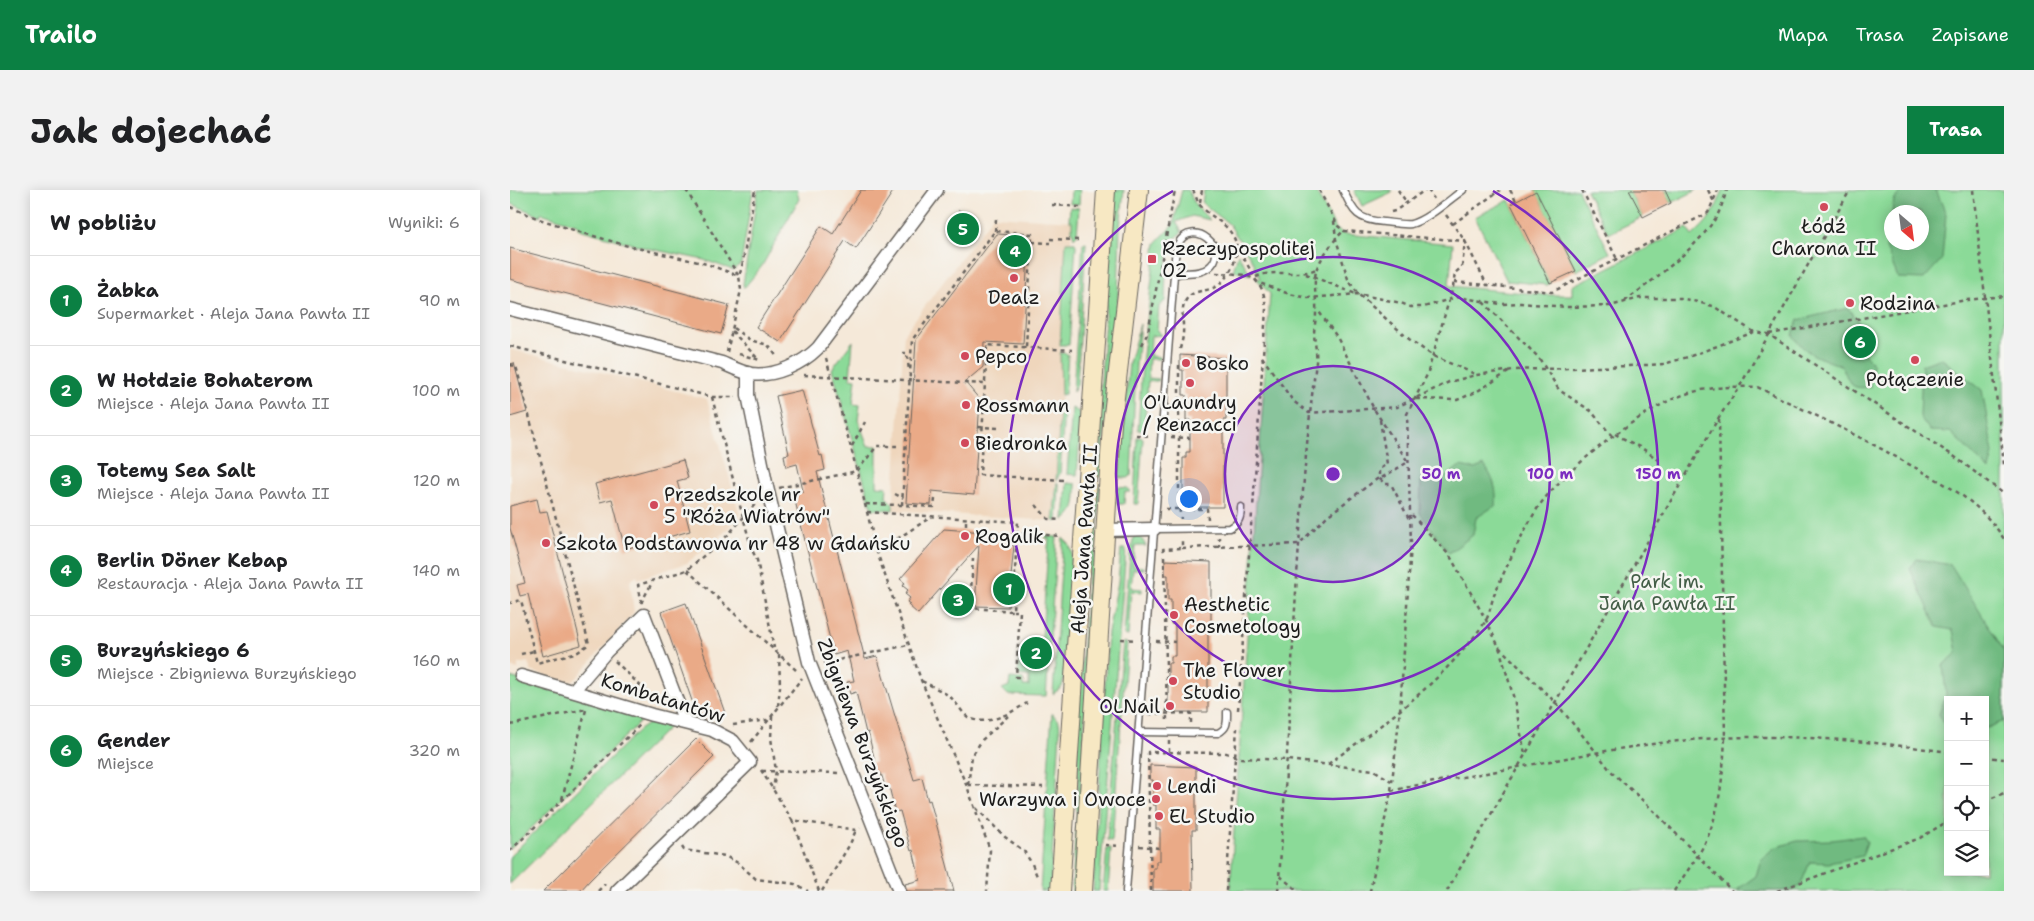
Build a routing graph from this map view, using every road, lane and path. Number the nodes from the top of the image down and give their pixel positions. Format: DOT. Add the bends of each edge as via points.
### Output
graph roads {
  1 [pos="686,190"];
  2 [pos="755,190"];
  3 [pos="937,190"];
  4 [pos="1106,190"];
  5 [pos="1139,190"];
  6 [pos="1175,190"];
  7 [pos="1193,190"];
  8 [pos="1202,190"];
  9 [pos="1343,190"];
  10 [pos="1398,190"];
  11 [pos="1425,190"];
  12 [pos="1463,190"];
  13 [pos="1500,190"];
  14 [pos="1510,190"];
  15 [pos="1582,190"];
  16 [pos="1708,190"];
  17 [pos="1718,190"];
  18 [pos="1727,190"];
  19 [pos="1850,190"];
  20 [pos="1973,190"];
  21 [pos="1516,201"];
  22 [pos="1714,202"];
  23 [pos="1407,203"];
  24 [pos="1199,204"];
  25 [pos="1052,205"];
  26 [pos="1081,206"];
  27 [pos="510,207"];
  28 [pos="960,210"];
  29 [pos="1387,213"];
  30 [pos="996,219"];
  31 [pos="1334,219"];
  32 [pos="953,229"];
  33 [pos="995,231"];
  34 [pos="1344,231"];
  35 [pos="1050,239"];
  36 [pos="1336,239"];
  37 [pos="1079,240"];
  38 [pos="1465,241"];
  39 [pos="1031,242"];
  40 [pos="1050,243"];
  41 [pos="1236,243"];
  42 [pos="1617,259"];
  43 [pos="1316,269"];
  44 [pos="1202,271"];
  45 [pos="1304,273"];
  46 [pos="1229,274"];
  47 [pos="1174,275"];
  48 [pos="739,276"];
  49 [pos="1256,277"];
  50 [pos="1316,278"];
  51 [pos="1257,282"];
  52 [pos="1454,282"];
  53 [pos="1487,285"];
  54 [pos="1358,294"];
  55 [pos="2004,296"];
  56 [pos="1308,298"];
  57 [pos="1315,298"];
  58 [pos="1448,299"];
  59 [pos="1985,299"];
  60 [pos="1482,302"];
  61 [pos="1624,302"];
  62 [pos="1316,306"];
  63 [pos="510,309"];
  64 [pos="732,329"];
  65 [pos="1754,332"];
  66 [pos="1768,334"];
  67 [pos="1142,345"];
  68 [pos="510,346"];
  69 [pos="1026,347"];
  70 [pos="1072,350"];
  71 [pos="902,353"];
  72 [pos="1179,353"];
  73 [pos="556,354"];
  74 [pos="824,354"];
  75 [pos="784,356"];
  76 [pos="1433,356"];
  77 [pos="725,357"];
  78 [pos="1262,357"];
  79 [pos="555,358"];
  80 [pos="778,358"];
  81 [pos="772,360"];
  82 [pos="1179,362"];
  83 [pos="510,365"];
  84 [pos="1546,369"];
  85 [pos="805,370"];
  86 [pos="1513,370"];
  87 [pos="748,373"];
  88 [pos="1476,375"];
  89 [pos="832,377"];
  90 [pos="910,380"];
  91 [pos="985,384"];
  92 [pos="1740,386"];
  93 [pos="712,397"];
  94 [pos="730,398"];
  95 [pos="1414,399"];
  96 [pos="1374,409"];
  97 [pos="1309,413"];
  98 [pos="1719,417"];
  99 [pos="1380,418"];
  100 [pos="864,422"];
  101 [pos="978,427"];
  102 [pos="982,427"];
  103 [pos="1000,428"];
  104 [pos="1614,435"];
  105 [pos="897,446"];
  106 [pos="851,448"];
  107 [pos="1659,460"];
  108 [pos="1408,462"];
  109 [pos="2004,465"];
  110 [pos="857,471"];
  111 [pos="1379,478"];
  112 [pos="1063,480"];
  113 [pos="779,488"];
  114 [pos="894,494"];
  115 [pos="2004,494"];
  116 [pos="762,496"];
  117 [pos="903,498"];
  118 [pos="935,499"];
  119 [pos="865,504"];
  120 [pos="902,505"];
  121 [pos="1036,505"];
  122 [pos="1241,507"];
  123 [pos="1180,509"];
  124 [pos="1156,510"];
  125 [pos="867,512"];
  126 [pos="1411,514"];
  127 [pos="932,517"];
  128 [pos="744,518"];
  129 [pos="966,519"];
  130 [pos="1061,520"];
  131 [pos="1411,522"];
  132 [pos="1182,528"];
  133 [pos="1208,528"];
  134 [pos="1154,529"];
  135 [pos="1105,530"];
  136 [pos="966,533"];
  137 [pos="1017,533"];
  138 [pos="1060,536"];
  139 [pos="2004,539"];
  140 [pos="1299,544"];
  141 [pos="1250,547"];
  142 [pos="1182,548"];
  143 [pos="877,552"];
  144 [pos="973,558"];
  145 [pos="687,570"];
  146 [pos="654,580"];
  147 [pos="510,603"];
  148 [pos="643,609"];
  149 [pos="1012,611"];
  150 [pos="1486,620"];
  151 [pos="908,645"];
  152 [pos="1499,647"];
  153 [pos="774,648"];
  154 [pos="534,651"];
  155 [pos="606,652"];
  156 [pos="779,652"];
  157 [pos="1017,653"];
  158 [pos="521,654"];
  159 [pos="1052,654"];
  160 [pos="820,663"];
  161 [pos="797,670"];
  162 [pos="521,676"];
  163 [pos="803,676"];
  164 [pos="1023,677"];
  165 [pos="921,680"];
  166 [pos="573,691"];
  167 [pos="1027,703"];
  168 [pos="1556,703"];
  169 [pos="778,707"];
  170 [pos="1400,711"];
  171 [pos="1227,712"];
  172 [pos="772,714"];
  173 [pos="1010,714"];
  174 [pos="1140,714"];
  175 [pos="1166,714"];
  176 [pos="652,715"];
  177 [pos="1238,716"];
  178 [pos="670,718"];
  179 [pos="1166,718"];
  180 [pos="768,719"];
  181 [pos="685,722"];
  182 [pos="510,725"];
  183 [pos="1237,726"];
  184 [pos="704,727"];
  185 [pos="1138,732"];
  186 [pos="1191,732"];
  187 [pos="1725,738"];
  188 [pos="750,742"];
  189 [pos="1944,751"];
  190 [pos="1597,753"];
  191 [pos="1526,754"];
  192 [pos="1235,756"];
  193 [pos="1989,758"];
  194 [pos="1288,760"];
  195 [pos="2004,760"];
  196 [pos="750,762"];
  197 [pos="1328,764"];
  198 [pos="1518,768"];
  199 [pos="851,769"];
  200 [pos="762,771"];
  201 [pos="776,772"];
  202 [pos="1391,781"];
  203 [pos="968,787"];
  204 [pos="1043,788"];
  205 [pos="773,789"];
  206 [pos="1391,791"];
  207 [pos="2004,792"];
  208 [pos="1989,799"];
  209 [pos="562,800"];
  210 [pos="974,804"];
  211 [pos="792,820"];
  212 [pos="1944,823"];
  213 [pos="672,837"];
  214 [pos="510,851"];
  215 [pos="1698,856"];
  216 [pos="1037,876"];
  217 [pos="1279,876"];
  218 [pos="617,891"];
  219 [pos="808,891"];
  220 [pos="820,891"];
  221 [pos="899,891"];
  222 [pos="988,891"];
  223 [pos="1060,891"];
  224 [pos="1083,891"];
  225 [pos="1126,891"];
  226 [pos="1151,891"];
  227 [pos="1226,891"];
  228 [pos="1278,891"];
  229 [pos="1298,891"];
  230 [pos="1370,891"];
  231 [pos="1447,891"];
  232 [pos="1674,891"];
  233 [pos="1732,891"];
  234 [pos="1777,891"];
  1 -- 48 [label="path"];
  2 -- 48 [label="path"];
  3 -- 87 [label="street" via="810,356 799,364 775,371"];
  4 -- 223 [label="main road, Aleja Jana Pawła II"];
  5 -- 135 [label="main road, Aleja Jana Pawła II" via="1112,423"];
  6 -- 67 [label="path" via="1148,332"];
  7 -- 24 [label="path"];
  8 -- 24 [label="path"];
  9 -- 12 [label="lane" via="1361,218 1404,224 1420,220"];
  10 -- 23 [label="path"];
  11 -- 23 [label="path"];
  13 -- 38 [label="path" via="1452,224"];
  14 -- 21 [label="path"];
  15 -- 42 [label="path"];
  16 -- 22 [label="path"];
  17 -- 22 [label="path"];
  18 -- 61 [label="path" via="1717,215 1704,234"];
  19 -- 66 [label="path"];
  20 -- 59 [label="path"];
  22 -- 42 [label="path" via="1704,216"];
  23 -- 29 [label="path"];
  24 -- 41 [label="path" via="1222,222"];
  25 -- 26 [label="path"];
  27 -- 48 [label="path" via="580,232 707,264"];
  28 -- 32 [label="path"];
  30 -- 33 [label="path"];
  31 -- 36 [label="path"];
  33 -- 39 [label="path" via="1032,234"];
  33 -- 90 [label="path" via="912,340"];
  34 -- 36 [label="path"];
  35 -- 37 [label="path"];
  36 -- 43 [label="path"];
  36 -- 54 [label="path" via="1348,279"];
  38 -- 52 [label="path" via="1462,267 1455,273"];
  38 -- 53 [label="path"];
  39 -- 40 [label="path"];
  39 -- 69 [label="path"];
  41 -- 46 [label="path"];
  41 -- 49 [label="path"];
  42 -- 53 [label="path" via="1552,292"];
  43 -- 45 [label="path"];
  43 -- 50 [label="path"];
  44 -- 46 [label="path"];
  44 -- 47 [label="lane"];
  44 -- 47 [label="lane" via="1215,257 1214,245 1205,235 1193,233 1178,244"];
  45 -- 49 [label="path"];
  45 -- 50 [label="path"];
  46 -- 51 [label="path" via="1243,275"];
  46 -- 72 [label="path" via="1214,288 1193,293 1187,298"];
  47 -- 124 [label="lane"];
  48 -- 64 [label="path" via="741,290"];
  49 -- 51 [label="path"];
  50 -- 54 [label="path"];
  50 -- 57 [label="path"];
  51 -- 56 [label="path"];
  51 -- 78 [label="path" via="1262,286 1266,309"];
  52 -- 53 [label="path"];
  52 -- 58 [label="path"];
  54 -- 57 [label="path"];
  54 -- 58 [label="path" via="1411,307 1424,307"];
  54 -- 76 [label="path"];
  55 -- 59 [label="path"];
  56 -- 57 [label="path"];
  56 -- 62 [label="path"];
  57 -- 62 [label="path"];
  58 -- 60 [label="path"];
  58 -- 76 [label="path"];
  59 -- 66 [label="path"];
  59 -- 109 [label="path"];
  60 -- 61 [label="path" via="1566,307"];
  60 -- 84 [label="path" via="1525,342"];
  61 -- 65 [label="path" via="1640,298 1694,300 1713,306"];
  62 -- 96 [label="path" via="1338,338"];
  62 -- 97 [label="path" via="1316,358"];
  63 -- 77 [label="street"];
  64 -- 77 [label="path"];
  64 -- 77 [label="path" via="761,360"];
  64 -- 80 [label="path" via="750,340 768,345"];
  65 -- 66 [label="path"];
  65 -- 84 [label="path" via="1664,364"];
  66 -- 92 [label="path"];
  66 -- 115 [label="path" via="1954,457"];
  68 -- 79 [label="path"];
  69 -- 70 [label="path"];
  69 -- 91 [label="path" via="987,345"];
  71 -- 90 [label="path" via="907,353"];
  73 -- 79 [label="path"];
  74 -- 89 [label="path"];
  75 -- 80 [label="path"];
  76 -- 88 [label="path"];
  76 -- 95 [label="path"];
  77 -- 87 [label="street"];
  78 -- 97 [label="path" via="1293,401"];
  78 -- 141 [label="path"];
  79 -- 93 [label="path"];
  80 -- 81 [label="path"];
  82 -- 123 [label="path"];
  83 -- 154 [label="path" via="516,366 589,644 578,652 537,663"];
  84 -- 86 [label="path"];
  84 -- 104 [label="path" via="1559,390 1591,411"];
  85 -- 89 [label="path" via="797,374"];
  86 -- 88 [label="path"];
  86 -- 95 [label="path" via="1457,400"];
  87 -- 199 [label="street, Zbigniewa Burzyńskiego" via="748,395 762,463 809,662"];
  88 -- 95 [label="path" via="1449,382"];
  89 -- 90 [label="path"];
  89 -- 106 [label="path"];
  90 -- 91 [label="path"];
  90 -- 117 [label="path"];
  91 -- 102 [label="path"];
  92 -- 98 [label="path"];
  92 -- 104 [label="path" via="1684,394"];
  92 -- 139 [label="path" via="1757,387 1873,444 1956,490 1988,517"];
  93 -- 94 [label="path"];
  93 -- 128 [label="path"];
  95 -- 96 [label="path" via="1397,407"];
  95 -- 108 [label="path" via="1407,414"];
  96 -- 97 [label="path"];
  96 -- 99 [label="path"];
  97 -- 140 [label="path"];
  98 -- 168 [label="path"];
  98 -- 187 [label="path"];
  99 -- 108 [label="path"];
  99 -- 111 [label="path" via="1387,464 1379,469"];
  100 -- 106 [label="path"];
  101 -- 102 [label="path"];
  102 -- 103 [label="path"];
  102 -- 112 [label="path" via="980,476"];
  104 -- 107 [label="path"];
  104 -- 150 [label="path" via="1574,468 1537,508 1503,576"];
  105 -- 110 [label="path" via="877,446"];
  106 -- 110 [label="path"];
  108 -- 111 [label="path"];
  108 -- 126 [label="path"];
  110 -- 113 [label="path"];
  110 -- 119 [label="path"];
  111 -- 131 [label="path" via="1391,484"];
  111 -- 140 [label="path" via="1327,516"];
  114 -- 117 [label="path"];
  116 -- 128 [label="path"];
  117 -- 120 [label="path"];
  118 -- 120 [label="path" via="934,507"];
  119 -- 120 [label="path"];
  119 -- 125 [label="path"];
  121 -- 130 [label="path" via="1048,518"];
  122 -- 133 [label="lane" via="1241,515 1235,525"];
  123 -- 124 [label="path"];
  123 -- 132 [label="path"];
  123 -- 133 [label="path" via="1207,509"];
  124 -- 134 [label="lane"];
  125 -- 127 [label="path"];
  125 -- 143 [label="path"];
  126 -- 131 [label="path"];
  126 -- 150 [label="path" via="1450,556"];
  127 -- 129 [label="path"];
  127 -- 143 [label="path"];
  128 -- 145 [label="path"];
  128 -- 153 [label="path" via="757,560"];
  129 -- 136 [label="path"];
  129 -- 137 [label="path" via="1018,522"];
  131 -- 170 [label="path"];
  132 -- 133 [label="lane"];
  132 -- 134 [label="lane"];
  132 -- 142 [label="path"];
  134 -- 135 [label="street"];
  134 -- 174 [label="lane"];
  135 -- 224 [label="main road, Aleja Jana Pawła II"];
  137 -- 138 [label="path"];
  137 -- 149 [label="path"];
  140 -- 141 [label="path"];
  140 -- 194 [label="path"];
  141 -- 142 [label="path"];
  141 -- 177 [label="path"];
  142 -- 175 [label="path" via="1164,549"];
  143 -- 151 [label="path"];
  144 -- 149 [label="path" via="970,608"];
  145 -- 146 [label="path"];
  145 -- 153 [label="path"];
  146 -- 148 [label="path"];
  146 -- 148 [label="path" via="638,585"];
  147 -- 154 [label="path" via="521,600"];
  148 -- 155 [label="street"];
  148 -- 181 [label="street"];
  149 -- 157 [label="path" via="1020,611"];
  150 -- 152 [label="path"];
  150 -- 170 [label="path" via="1462,652"];
  151 -- 160 [label="path"];
  151 -- 165 [label="path"];
  152 -- 168 [label="path"];
  152 -- 191 [label="path"];
  153 -- 156 [label="path"];
  154 -- 158 [label="path"];
  155 -- 166 [label="street"];
  155 -- 178 [label="path"];
  156 -- 161 [label="path"];
  156 -- 169 [label="path"];
  157 -- 159 [label="path" via="1032,653 1039,659 1039,654"];
  157 -- 164 [label="path" via="1016,676"];
  162 -- 166 [label="street, Kombatantów"];
  163 -- 169 [label="path"];
  165 -- 173 [label="path" via="950,697 972,719"];
  165 -- 203 [label="path"];
  166 -- 176 [label="street, Kombatantów"];
  167 -- 173 [label="path"];
  168 -- 190 [label="path"];
  168 -- 191 [label="path"];
  169 -- 172 [label="path"];
  170 -- 197 [label="path"];
  170 -- 202 [label="path"];
  171 -- 186 [label="lane" via="1224,730 1218,733"];
  172 -- 180 [label="path"];
  172 -- 201 [label="path" via="771,738"];
  173 -- 203 [label="path" via="982,740 972,756"];
  174 -- 175 [label="path"];
  174 -- 185 [label="lane"];
  175 -- 179 [label="path"];
  175 -- 186 [label="path" via="1191,714"];
  176 -- 178 [label="street, Kombatantów"];
  176 -- 209 [label="path"];
  178 -- 181 [label="street, Kombatantów"];
  180 -- 184 [label="path"];
  180 -- 188 [label="path"];
  181 -- 184 [label="street, Kombatantów"];
  182 -- 209 [label="path" via="586,708"];
  183 -- 192 [label="path"];
  184 -- 196 [label="street, Kombatantów" via="726,735"];
  185 -- 186 [label="lane"];
  185 -- 225 [label="lane"];
  187 -- 189 [label="path" via="1816,738"];
  187 -- 190 [label="path"];
  187 -- 215 [label="path" via="1723,776 1715,816"];
  190 -- 198 [label="path"];
  190 -- 215 [label="path" via="1610,770"];
  191 -- 198 [label="path"];
  192 -- 194 [label="path"];
  192 -- 226 [label="path" via="1226,753 1148,752"];
  192 -- 227 [label="path"];
  193 -- 195 [label="path"];
  194 -- 197 [label="path"];
  194 -- 217 [label="path"];
  196 -- 200 [label="path"];
  196 -- 213 [label="street"];
  197 -- 202 [label="path" via="1374,770"];
  198 -- 206 [label="path" via="1426,782"];
  198 -- 231 [label="path"];
  199 -- 201 [label="path" via="838,774"];
  199 -- 221 [label="street, Zbigniewa Burzyńskiego"];
  200 -- 201 [label="path"];
  200 -- 205 [label="path"];
  201 -- 205 [label="path"];
  202 -- 206 [label="path"];
  203 -- 204 [label="path"];
  203 -- 210 [label="path"];
  205 -- 211 [label="path"];
  206 -- 230 [label="path"];
  207 -- 208 [label="path"];
  209 -- 214 [label="path"];
  210 -- 216 [label="path" via="1000,832 1024,851"];
  210 -- 222 [label="path" via="990,850"];
  211 -- 220 [label="path"];
  211 -- 220 [label="path" via="856,830"];
  212 -- 234 [label="path" via="1920,838"];
  213 -- 218 [label="street"];
  213 -- 219 [label="path" via="684,850 725,856 756,879 795,884"];
  215 -- 232 [label="path"];
  215 -- 233 [label="path"];
  217 -- 228 [label="path"];
  217 -- 229 [label="path"];
}
